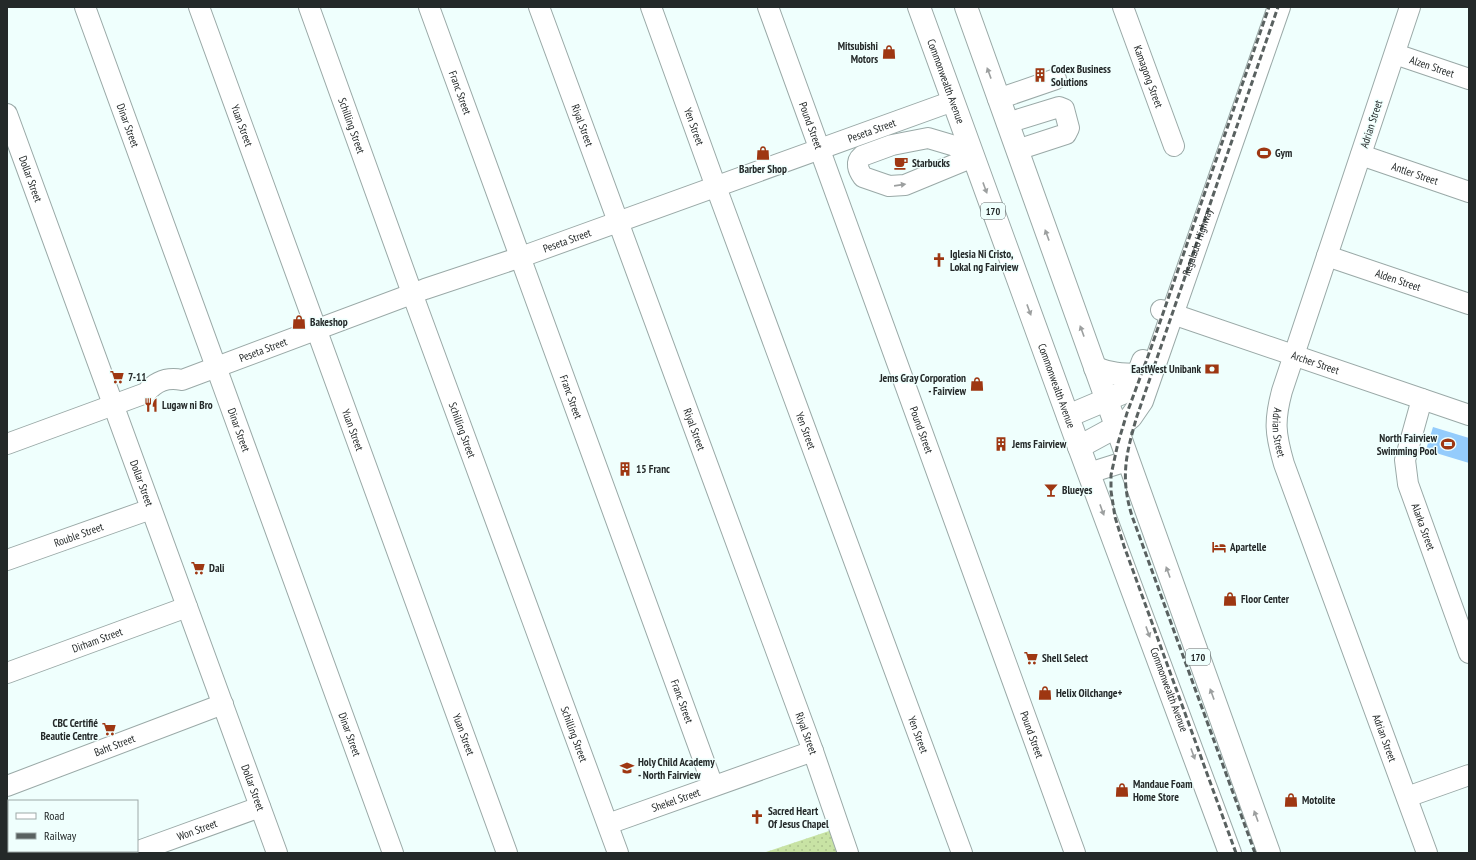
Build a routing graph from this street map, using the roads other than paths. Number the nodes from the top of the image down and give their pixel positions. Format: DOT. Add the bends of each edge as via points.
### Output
graph roads {
  1 [pos="85,7"];
  2 [pos="198,7"];
  3 [pos="310,7"];
  4 [pos="429,7"];
  5 [pos="539,7"];
  6 [pos="651,7"];
  7 [pos="768,7"];
  8 [pos="919,7"];
  9 [pos="966,7"];
  10 [pos="1123,7"];
  11 [pos="1265,7"];
  12 [pos="1279,7"];
  13 [pos="1410,7"];
  14 [pos="1395,54"];
  15 [pos="1056,79"];
  16 [pos="1469,79"];
  17 [pos="998,99"];
  18 [pos="953,101"];
  19 [pos="7,114"];
  20 [pos="1007,123"];
  21 [pos="1174,146"];
  22 [pos="820,149"];
  23 [pos="1017,150"];
  24 [pos="973,155"];
  25 [pos="1361,155"];
  26 [pos="716,187"];
  27 [pos="1469,192"];
  28 [pos="618,222"];
  29 [pos="1327,256"];
  30 [pos="520,257"];
  31 [pos="412,293"];
  32 [pos="1469,304"];
  33 [pos="1167,312"];
  34 [pos="316,329"];
  35 [pos="1294,355"];
  36 [pos="217,367"];
  37 [pos="1095,368"];
  38 [pos="1138,375"];
  39 [pos="1422,399"];
  40 [pos="1107,400"];
  41 [pos="1142,401"];
  42 [pos="113,405"];
  43 [pos="1469,415"];
  44 [pos="1068,416"];
  45 [pos="1116,427"];
  46 [pos="7,444"];
  47 [pos="1079,447"];
  48 [pos="1127,461"];
  49 [pos="1089,473"];
  50 [pos="151,509"];
  51 [pos="7,560"];
  52 [pos="187,607"];
  53 [pos="1469,653"];
  54 [pos="7,674"];
  55 [pos="223,704"];
  56 [pos="813,751"];
  57 [pos="1469,775"];
  58 [pos="7,786"];
  59 [pos="713,786"];
  60 [pos="1407,797"];
  61 [pos="260,807"];
  62 [pos="608,824"];
  63 [pos="138,851"];
  64 [pos="277,853"];
  65 [pos="393,853"];
  66 [pos="507,853"];
  67 [pos="618,853"];
  68 [pos="848,853"];
  69 [pos="962,853"];
  70 [pos="1075,853"];
  71 [pos="1230,853"];
  72 [pos="1269,853"];
  73 [pos="1427,853"];
  1 -- 36 [label="street, Dinar Street"];
  2 -- 34 [label="street, Yuan Street"];
  3 -- 31 [label="street, Schilling Street"];
  4 -- 30 [label="street, Franc Street"];
  5 -- 28 [label="street, Riyal Street"];
  6 -- 26 [label="street, Yen Street"];
  7 -- 22 [label="street, Pound Street"];
  8 -- 18 [label="main road, Commonwealth Avenue / 170"];
  17 -- 9 [label="main road, 170, one-way"];
  10 -- 21 [label="street, Kamagong Street"];
  11 -- 33 [label="main road, Regalado Highway"];
  12 -- 33 [label="main road, Regalado Highway"];
  13 -- 14 [label="street, Adrian Street"];
  14 -- 16 [label="street, Alzen Street"];
  14 -- 25 [label="street, Adrian Street"];
  15 -- 17 [label="street"];
  17 -- 20 [label="main road, 170"];
  18 -- 22 [label="street, Peseta Street"];
  18 -- 24 [label="main road, Commonwealth Avenue / 170"];
  19 -- 42 [label="street, Dollar Street"];
  20 -- 23 [label="main road, 170"];
  20 -- 23 [label="street" via="1059,107 1064,109 1070,128 1066,134"];
  22 -- 26 [label="street, Peseta Street"];
  22 -- 70 [label="street, Pound Street"];
  37 -- 23 [label="main road, 170, one-way"];
  24 -- 24 [label="street, one-way" via="956,146 928,138 892,145 862,156 857,165 863,177 890,186 905,185"];
  24 -- 44 [label="main road, Commonwealth Avenue / 170, one-way"];
  25 -- 27 [label="street, Antler Street"];
  25 -- 29 [label="street, Adrian Street"];
  26 -- 28 [label="street, Peseta Street"];
  26 -- 69 [label="street, Yen Street"];
  28 -- 30 [label="street, Peseta Street"];
  28 -- 56 [label="street, Riyal Street"];
  29 -- 32 [label="street, Alden Street"];
  29 -- 35 [label="street, Adrian Street"];
  30 -- 31 [label="street, Peseta Street"];
  30 -- 59 [label="street, Franc Street"];
  31 -- 34 [label="street, Peseta Street"];
  31 -- 62 [label="street, Schilling Street"];
  33 -- 35 [label="street, Archer Street"];
  33 -- 38 [label="main road, Regalado Highway"];
  33 -- 41 [label="main road, Regalado Highway"];
  34 -- 36 [label="street, Peseta Street"];
  34 -- 66 [label="street, Yuan Street"];
  35 -- 39 [label="street, Archer Street"];
  35 -- 60 [label="street, Adrian Street" via="1278,406 1278,442"];
  36 -- 42 [label="street, Peseta Street" via="182,380 172,378 153,385 146,393"];
  36 -- 65 [label="street, Dinar Street"];
  37 -- 38 [label="main road" via="1121,375"];
  37 -- 40 [label="main road, 170"];
  38 -- 40 [label="main road, Regalado Highway" via="1127,391"];
  39 -- 43 [label="street, Archer Street"];
  39 -- 53 [label="street, Alarka Street" via="1405,460 1408,484"];
  40 -- 44 [label="main road, Regalado Highway"];
  40 -- 45 [label="main road, 170"];
  41 -- 45 [label="main road, Regalado Highway" via="1131,417"];
  41 -- 48 [label="main road"];
  42 -- 46 [label="street, Peseta Street"];
  42 -- 50 [label="street, Dollar Street"];
  44 -- 47 [label="main road, Commonwealth Avenue / 170"];
  45 -- 47 [label="main road, Regalado Highway"];
  45 -- 48 [label="main road, 170"];
  47 -- 49 [label="main road, Commonwealth Avenue / 170"];
  48 -- 49 [label="street"];
  72 -- 48 [label="main road, 170, one-way"];
  49 -- 71 [label="main road, Commonwealth Avenue / 170, one-way"];
  50 -- 51 [label="street, Rouble Street"];
  50 -- 52 [label="street, Dollar Street"];
  52 -- 54 [label="street, Dirham Street"];
  52 -- 55 [label="street, Dollar Street"];
  55 -- 58 [label="street, Baht Street"];
  55 -- 61 [label="street, Dollar Street"];
  56 -- 59 [label="street, Shekel Street"];
  56 -- 68 [label="street, Riyal Street"];
  57 -- 60 [label="street"];
  59 -- 62 [label="street, Shekel Street"];
  60 -- 73 [label="street, Adrian Street"];
  61 -- 63 [label="street, Won Street"];
  61 -- 64 [label="street, Dollar Street"];
  62 -- 67 [label="street, Schilling Street"];
}
